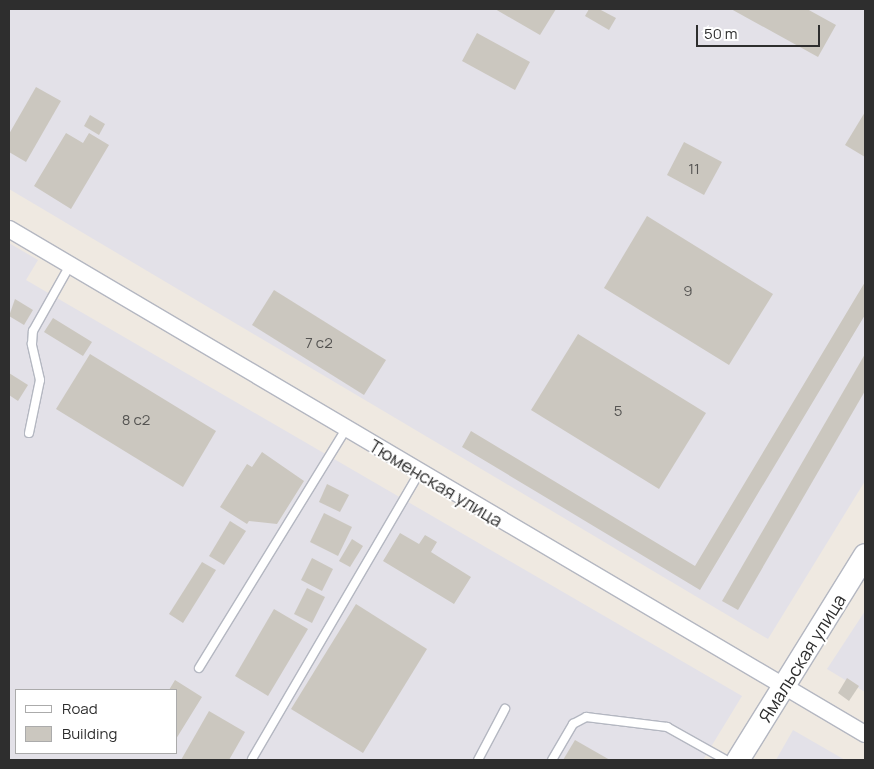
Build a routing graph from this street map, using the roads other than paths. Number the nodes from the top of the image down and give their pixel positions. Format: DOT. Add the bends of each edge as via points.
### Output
graph roads {
  1 [pos="9,229"];
  2 [pos="70,265"];
  3 [pos="346,429"];
  4 [pos="29,433"];
  5 [pos="418,473"];
  6 [pos="865,555"];
  7 [pos="199,668"];
  8 [pos="784,686"];
  9 [pos="505,709"];
  10 [pos="865,734"];
  11 [pos="252,759"];
  12 [pos="478,760"];
  13 [pos="552,760"];
  14 [pos="726,760"];
  15 [pos="738,760"];
  1 -- 2 [label="street, Тюменская улица"];
  2 -- 3 [label="street, Тюменская улица"];
  2 -- 4 [label="lane" via="33,331 32,344 40,380"];
  3 -- 5 [label="street, Тюменская улица"];
  3 -- 7 [label="lane"];
  5 -- 8 [label="street, Тюменская улица"];
  5 -- 11 [label="lane"];
  6 -- 8 [label="street, Ямальская улица"];
  8 -- 10 [label="street, Тюменская улица"];
  8 -- 15 [label="street, Ямальская улица"];
  9 -- 12 [label="lane"];
  13 -- 14 [label="lane" via="573,724 586,717 667,726"];
}
